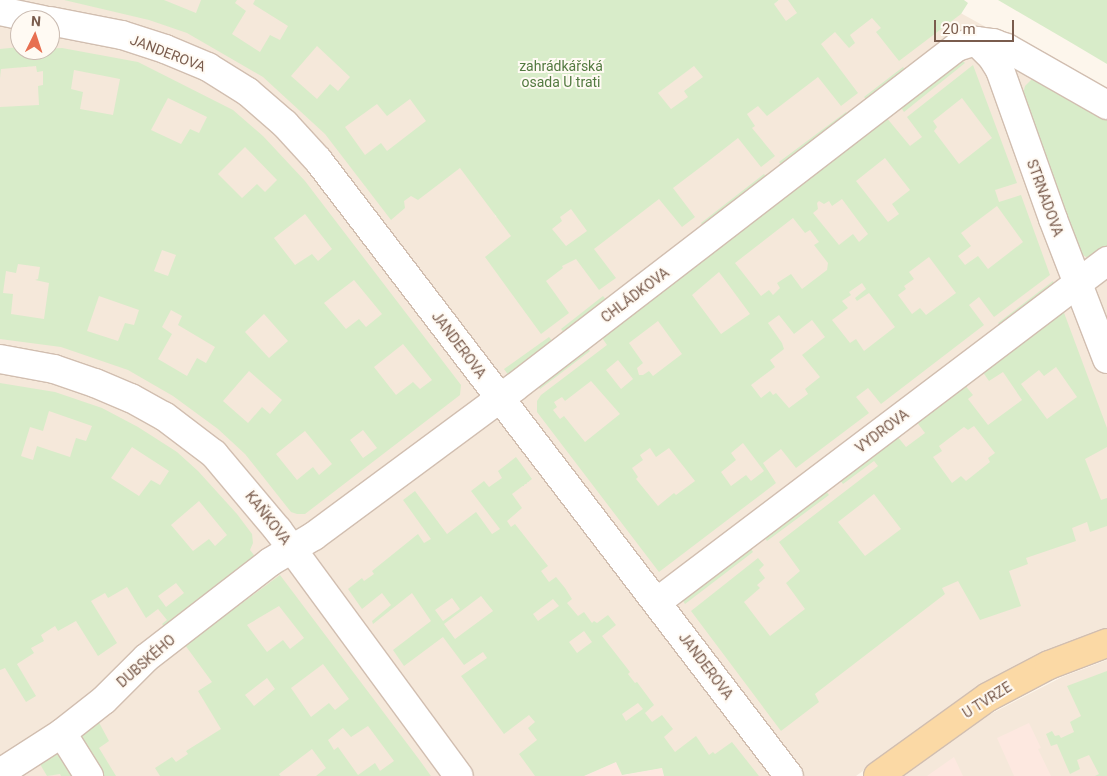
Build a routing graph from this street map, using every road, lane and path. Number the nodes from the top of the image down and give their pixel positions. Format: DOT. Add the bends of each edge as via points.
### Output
graph roads {
  1 [pos="60,24"];
  2 [pos="976,41"];
  3 [pos="1107,106"];
  4 [pos="1107,261"];
  5 [pos="1077,283"];
  6 [pos="0,360"];
  7 [pos="1107,360"];
  8 [pos="499,398"];
  9 [pos="292,549"];
  10 [pos="657,602"];
  11 [pos="1107,643"];
  12 [pos="62,733"];
  13 [pos="0,773"];
  14 [pos="89,776"];
  15 [pos="459,776"];
  16 [pos="789,776"];
  17 [pos="878,776"];
  1 -- 8 [label="street, JANDEROVA" via="122,35 165,49 208,67 248,92 285,124 318,160"];
  2 -- 3 [label="street" via="1007,48"];
  2 -- 5 [label="street, STRNADOVA" via="1000,70"];
  2 -- 8 [label="street, CHLÁDKOVA" via="957,47"];
  4 -- 5 [label="street, VYDROVA"];
  5 -- 7 [label="street, STRNADOVA"];
  5 -- 10 [label="street, VYDROVA"];
  6 -- 9 [label="street, KAŇKOVA" via="54,369 95,383 164,416 219,460"];
  8 -- 9 [label="street, CHLÁDKOVA"];
  8 -- 10 [label="street, JANDEROVA"];
  9 -- 12 [label="street, DUBSKÉHO" via="270,562 146,658 104,700"];
  9 -- 15 [label="street, KAŇKOVA"];
  10 -- 16 [label="street, JANDEROVA"];
  11 -- 17 [label="main road, U TVRZE" via="1049,665 988,697"];
  12 -- 13 [label="street, DUBSKÉHO"];
  12 -- 14 [label="street"];
}
